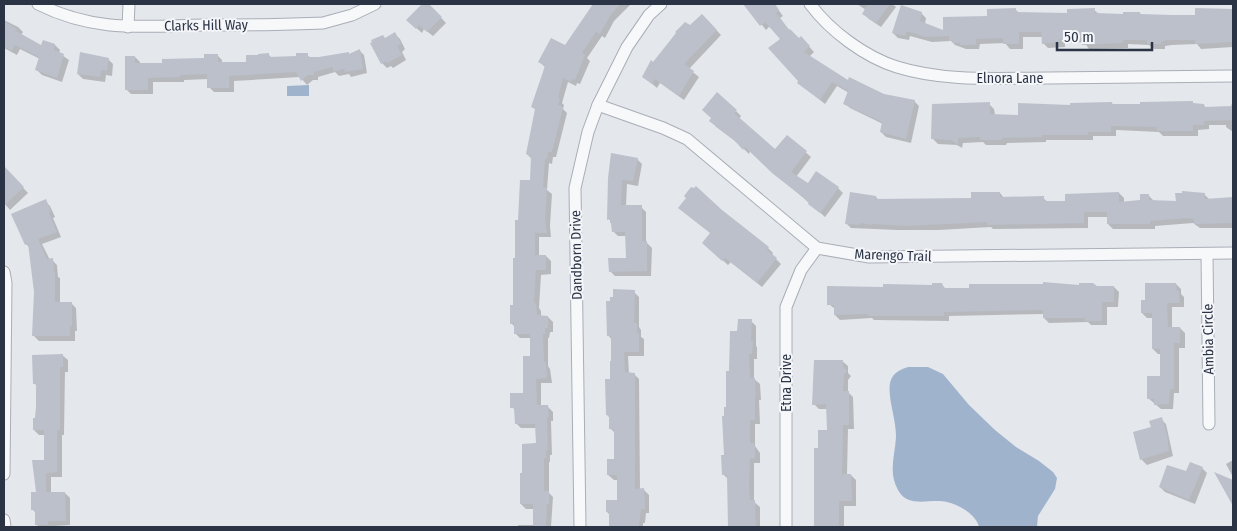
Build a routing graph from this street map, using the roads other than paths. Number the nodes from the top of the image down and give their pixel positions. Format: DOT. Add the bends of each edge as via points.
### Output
graph roads {
  1 [pos="38,4"];
  2 [pos="129,4"];
  3 [pos="375,4"];
  4 [pos="660,4"];
  5 [pos="810,4"];
  6 [pos="128,27"];
  7 [pos="1233,76"];
  8 [pos="598,105"];
  9 [pos="817,248"];
  10 [pos="1233,253"];
  11 [pos="1206,254"];
  12 [pos="4,272"];
  13 [pos="1209,424"];
  14 [pos="4,474"];
  15 [pos="4,520"];
  16 [pos="5,527"];
  17 [pos="580,527"];
  18 [pos="786,527"];
  1 -- 6 [label="street, Clarks Hill Way" via="92,24"];
  2 -- 6 [label="street"];
  3 -- 6 [label="street, Clarks Hill Way" via="323,23"];
  4 -- 8 [label="street, Dandborn Drive" via="627,46"];
  5 -- 7 [label="street, Elnora Lane" via="848,42 890,64 926,74 978,78"];
  8 -- 9 [label="street" via="687,139"];
  8 -- 17 [label="street, Dandborn Drive" via="588,132 576,188"];
  9 -- 11 [label="street, Marengo Trail" via="869,257"];
  9 -- 18 [label="street, Etna Drive" via="801,270 786,307"];
  10 -- 11 [label="street, Marengo Trail"];
  11 -- 13 [label="street, Ambia Circle"];
  12 -- 14 [label="street"];
  15 -- 16 [label="street"];
}
